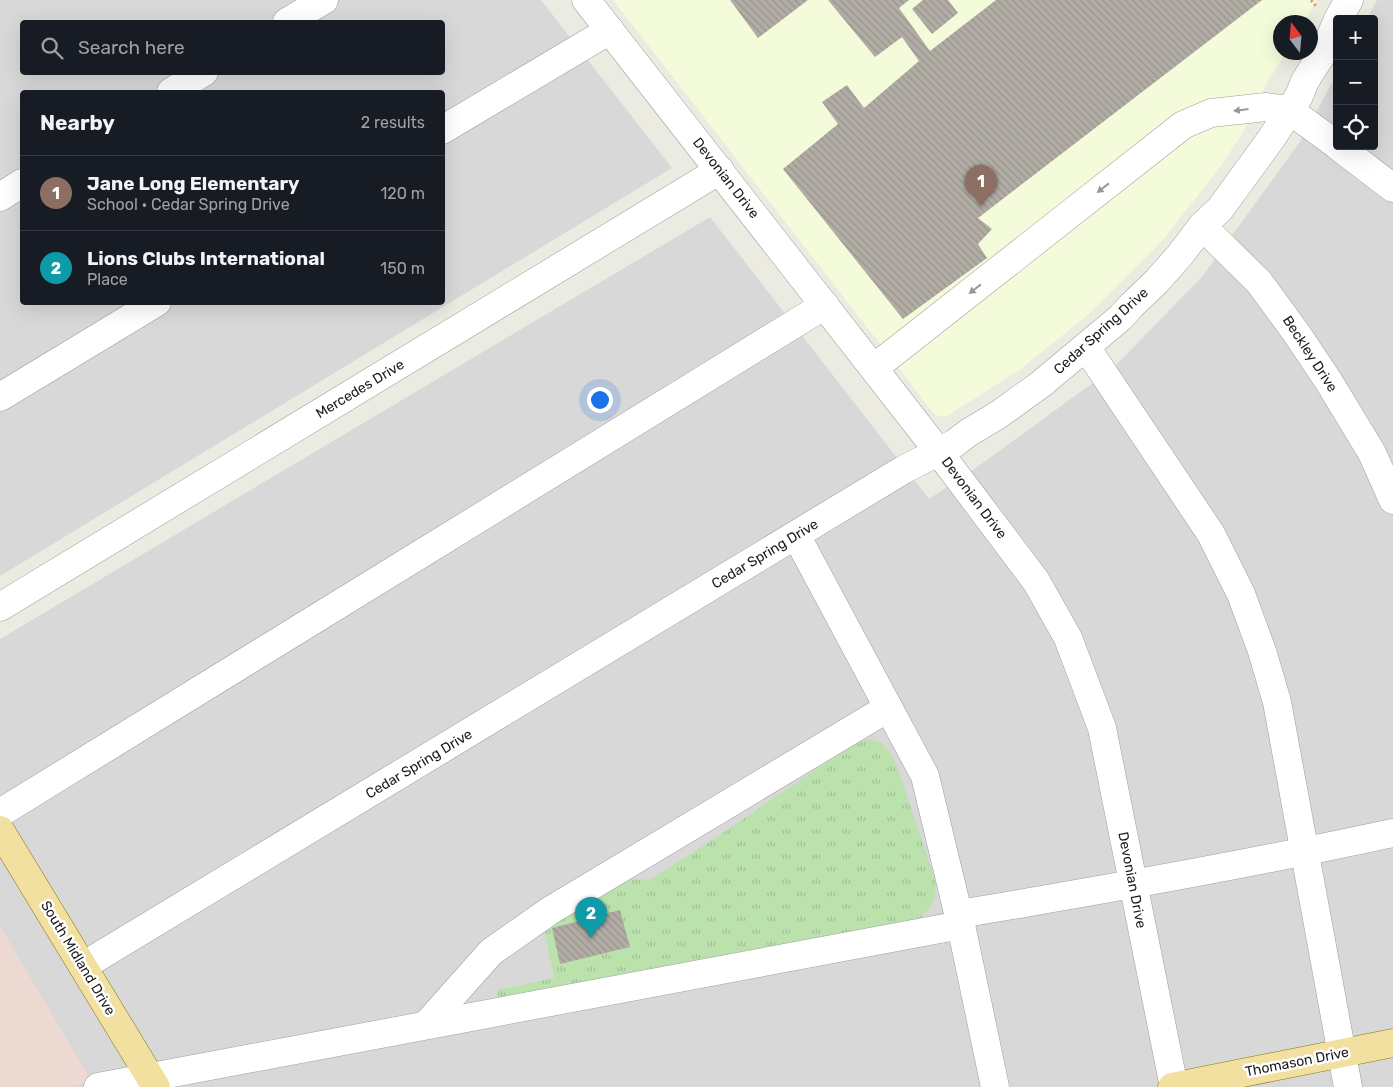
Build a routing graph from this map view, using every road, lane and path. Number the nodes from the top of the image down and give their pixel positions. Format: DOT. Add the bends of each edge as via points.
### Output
graph roads {
  1 [pos="324,0"];
  2 [pos="586,0"];
  3 [pos="1349,0"];
  4 [pos="1341,15"];
  5 [pos="290,20"];
  6 [pos="610,30"];
  7 [pos="1333,31"];
  8 [pos="199,75"];
  9 [pos="175,90"];
  10 [pos="1289,110"];
  11 [pos="445,128"];
  12 [pos="1333,143"];
  13 [pos="1342,150"];
  14 [pos="720,170"];
  15 [pos="20,184"];
  16 [pos="1393,188"];
  17 [pos="0,197"];
  18 [pos="1202,226"];
  19 [pos="152,305"];
  20 [pos="825,305"];
  21 [pos="1086,347"];
  22 [pos="874,368"];
  23 [pos="0,397"];
  24 [pos="938,451"];
  25 [pos="1393,500"];
  26 [pos="796,535"];
  27 [pos="0,607"];
  28 [pos="888,708"];
  29 [pos="0,814"];
  30 [pos="0,830"];
  31 [pos="1393,833"];
  32 [pos="1304,852"];
  33 [pos="1133,885"];
  34 [pos="960,919"];
  35 [pos="83,966"];
  36 [pos="426,1025"];
  37 [pos="1393,1043"];
  38 [pos="1341,1054"];
  39 [pos="153,1082"];
  40 [pos="98,1087"];
  41 [pos="994,1087"];
  42 [pos="1173,1087"];
  43 [pos="1348,1087"];
  1 -- 5 [label="street"];
  2 -- 6 [label="street, Devonian Drive"];
  3 -- 4 [label="street, Cedar Spring Drive"];
  6 -- 11 [label="street"];
  6 -- 14 [label="street, Devonian Drive"];
  7 -- 10 [label="street, Cedar Spring Drive"];
  8 -- 9 [label="street"];
  10 -- 12 [label="street"];
  10 -- 18 [label="street, Cedar Spring Drive" via="1220,209"];
  10 -- 22 [label="street, one-way" via="1266,107 1211,113 1183,125"];
  13 -- 16 [label="street"];
  14 -- 20 [label="street, Devonian Drive"];
  14 -- 27 [label="street, Mercedes Drive"];
  15 -- 17 [label="street"];
  18 -- 21 [label="street, Cedar Spring Drive" via="1157,282"];
  18 -- 25 [label="street, Beckley Drive" via="1260,282 1297,334 1372,453"];
  19 -- 23 [label="street"];
  20 -- 22 [label="street, Devonian Drive"];
  20 -- 29 [label="street"];
  21 -- 24 [label="street, Cedar Spring Drive" via="998,415"];
  21 -- 32 [label="street" via="1211,534 1241,594 1277,702"];
  22 -- 24 [label="street, Devonian Drive"];
  24 -- 26 [label="street, Cedar Spring Drive"];
  24 -- 33 [label="street, Devonian Drive" via="1036,581 1068,638 1102,728"];
  26 -- 28 [label="street"];
  26 -- 35 [label="street, Cedar Spring Drive"];
  28 -- 34 [label="street" via="925,776"];
  28 -- 36 [label="street" via="551,910 491,952"];
  30 -- 35 [label="main road, South Midland Drive"];
  31 -- 32 [label="street"];
  32 -- 33 [label="street"];
  32 -- 38 [label="street"];
  33 -- 34 [label="street"];
  33 -- 42 [label="street, Devonian Drive"];
  34 -- 36 [label="street"];
  34 -- 41 [label="street"];
  35 -- 39 [label="main road, South Midland Drive"];
  36 -- 39 [label="street"];
  37 -- 38 [label="main road, Thomason Drive"];
  38 -- 42 [label="main road, Thomason Drive"];
  38 -- 43 [label="street"];
  39 -- 40 [label="street"];
}
